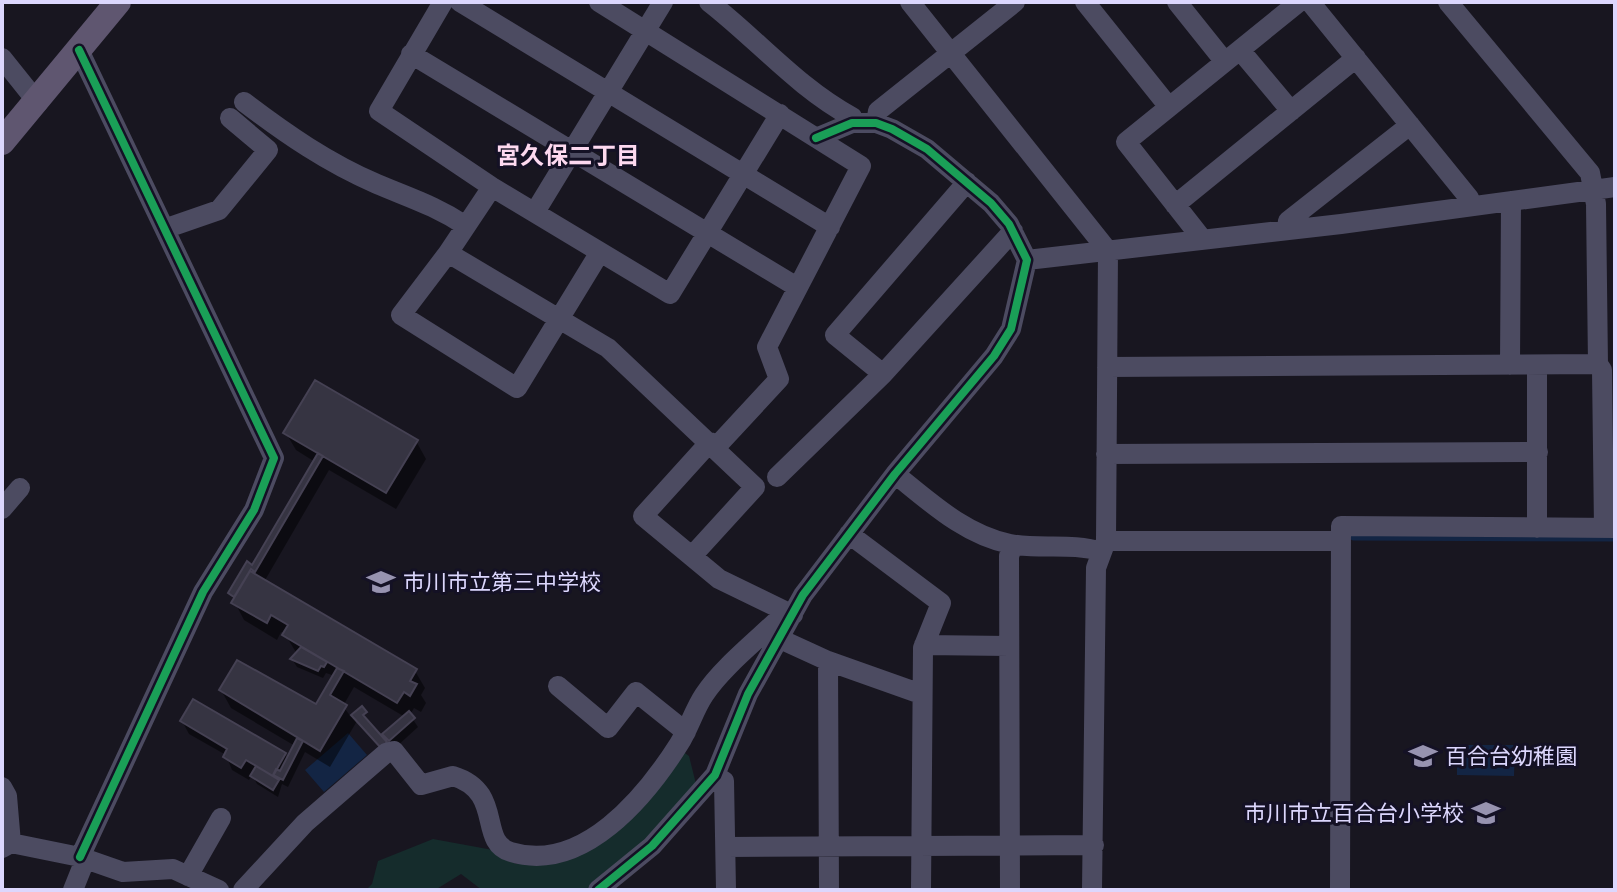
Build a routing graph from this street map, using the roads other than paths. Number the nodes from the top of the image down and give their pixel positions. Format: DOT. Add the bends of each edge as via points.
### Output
graph roads {
  1 [pos="118,2"];
  2 [pos="443,2"];
  3 [pos="460,2"];
  4 [pos="599,2"];
  5 [pos="663,2"];
  6 [pos="709,2"];
  7 [pos="910,2"];
  8 [pos="1015,2"];
  9 [pos="1085,2"];
  10 [pos="1177,2"];
  11 [pos="1299,2"];
  12 [pos="1310,2"];
  13 [pos="1448,2"];
  14 [pos="644,30"];
  15 [pos="79,50"];
  16 [pos="951,52"];
  17 [pos="411,54"];
  18 [pos="1232,56"];
  19 [pos="2,58"];
  20 [pos="1356,58"];
  21 [pos="607,92"];
  22 [pos="38,103"];
  23 [pos="1169,107"];
  24 [pos="1291,111"];
  25 [pos="780,114"];
  26 [pos="852,123"];
  27 [pos="876,123"];
  28 [pos="1410,125"];
  29 [pos="816,138"];
  30 [pos="2,142"];
  31 [pos="571,152"];
  32 [pos="743,175"];
  33 [pos="967,182"];
  34 [pos="1607,186"];
  35 [pos="492,187"];
  36 [pos="1511,201"];
  37 [pos="1175,205"];
  38 [pos="1471,205"];
  39 [pos="535,212"];
  40 [pos="466,226"];
  41 [pos="830,227"];
  42 [pos="167,228"];
  43 [pos="1287,228"];
  44 [pos="1013,231"];
  45 [pos="707,234"];
  46 [pos="1203,240"];
  47 [pos="1108,251"];
  48 [pos="600,252"];
  49 [pos="448,253"];
  50 [pos="1027,260"];
  51 [pos="797,287"];
  52 [pos="559,320"];
  53 [pos="1598,364"];
  54 [pos="1510,365"];
  55 [pos="1537,366"];
  56 [pos="1107,367"];
  57 [pos="883,374"];
  58 [pos="713,445"];
  59 [pos="1538,452"];
  60 [pos="1106,454"];
  61 [pos="895,474"];
  62 [pos="777,477"];
  63 [pos="20,488"];
  64 [pos="2,509"];
  65 [pos="1537,528"];
  66 [pos="1609,528"];
  67 [pos="849,534"];
  68 [pos="1340,541"];
  69 [pos="1013,545"];
  70 [pos="1104,546"];
  71 [pos="692,556"];
  72 [pos="789,614"];
  73 [pos="780,639"];
  74 [pos="924,645"];
  75 [pos="1009,646"];
  76 [pos="828,661"];
  77 [pos="558,686"];
  78 [pos="921,694"];
  79 [pos="686,732"];
  80 [pos="715,775"];
  81 [pos="2,787"];
  82 [pos="221,818"];
  83 [pos="1094,845"];
  84 [pos="6,846"];
  85 [pos="920,846"];
  86 [pos="1010,846"];
  87 [pos="726,847"];
  88 [pos="829,847"];
  89 [pos="83,858"];
  90 [pos="188,876"];
  91 [pos="73,890"];
  92 [pos="219,890"];
  93 [pos="243,890"];
  94 [pos="598,890"];
  95 [pos="726,890"];
  96 [pos="829,890"];
  97 [pos="921,890"];
  98 [pos="1010,890"];
  99 [pos="1092,890"];
  100 [pos="1340,890"];
  1 -- 15 [label="main road"];
  2 -- 17 [label="street"];
  3 -- 21 [label="street"];
  4 -- 14 [label="street"];
  5 -- 14 [label="street"];
  6 -- 26 [label="street" via="792,77 852,117"];
  7 -- 16 [label="street"];
  8 -- 16 [label="street"];
  9 -- 23 [label="street"];
  10 -- 18 [label="street"];
  11 -- 18 [label="street"];
  12 -- 20 [label="street"];
  13 -- 34 [label="street" via="1590,173"];
  14 -- 21 [label="street"];
  14 -- 25 [label="street"];
  15 -- 22 [label="main road"];
  15 -- 42 [label="street"];
  16 -- 27 [label="street" via="878,111"];
  16 -- 47 [label="street"];
  17 -- 31 [label="street"];
  17 -- 35 [label="street" via="379,111"];
  18 -- 23 [label="street"];
  18 -- 24 [label="street"];
  19 -- 22 [label="street"];
  20 -- 24 [label="street"];
  20 -- 28 [label="street"];
  21 -- 31 [label="street"];
  21 -- 32 [label="street"];
  22 -- 30 [label="main road"];
  23 -- 37 [label="street" via="1126,142"];
  24 -- 37 [label="street"];
  25 -- 29 [label="street"];
  25 -- 32 [label="street"];
  26 -- 27 [label="street"];
  26 -- 29 [label="street"];
  27 -- 33 [label="street" via="927,149"];
  28 -- 38 [label="street"];
  28 -- 43 [label="street" via="1288,221"];
  29 -- 41 [label="street" via="861,166"];
  31 -- 39 [label="street"];
  31 -- 45 [label="street"];
  32 -- 41 [label="street"];
  32 -- 45 [label="street"];
  33 -- 44 [label="street"];
  33 -- 57 [label="street" via="835,335"];
  34 -- 36 [label="street"];
  34 -- 53 [label="street"];
  35 -- 39 [label="street"];
  35 -- 40 [label="street"];
  36 -- 38 [label="street"];
  36 -- 54 [label="street"];
  37 -- 46 [label="street"];
  38 -- 43 [label="street"];
  39 -- 48 [label="street"];
  40 -- 42 [label="street" via="433,204 377,184 237,110 268,150 219,210"];
  40 -- 49 [label="street"];
  41 -- 51 [label="street"];
  42 -- 89 [label="street" via="274,458 254,510 203,592"];
  43 -- 46 [label="street"];
  44 -- 50 [label="street"];
  44 -- 57 [label="street"];
  45 -- 48 [label="street" via="670,294"];
  45 -- 51 [label="street"];
  46 -- 47 [label="street"];
  47 -- 50 [label="street"];
  47 -- 56 [label="street"];
  48 -- 52 [label="street"];
  49 -- 52 [label="street"];
  49 -- 52 [label="street" via="401,315 517,388"];
  50 -- 61 [label="street" via="1011,329"];
  51 -- 58 [label="street" via="767,347 779,379"];
  52 -- 58 [label="street" via="608,348"];
  53 -- 55 [label="street"];
  53 -- 66 [label="street"];
  54 -- 55 [label="street"];
  54 -- 56 [label="street"];
  55 -- 59 [label="street"];
  56 -- 60 [label="street"];
  57 -- 62 [label="street"];
  58 -- 71 [label="street" via="755,487"];
  58 -- 71 [label="street" via="643,516"];
  59 -- 60 [label="street"];
  59 -- 65 [label="street"];
  60 -- 70 [label="street"];
  61 -- 67 [label="street"];
  61 -- 69 [label="street" via="951,518"];
  63 -- 64 [label="street"];
  65 -- 66 [label="street"];
  65 -- 68 [label="street" via="1341,526"];
  67 -- 72 [label="street"];
  67 -- 74 [label="street" via="941,603"];
  68 -- 70 [label="street"];
  68 -- 100 [label="street"];
  69 -- 70 [label="street"];
  69 -- 75 [label="street"];
  70 -- 83 [label="street" via="1096,568"];
  71 -- 72 [label="street" via="719,579"];
  72 -- 73 [label="street"];
  72 -- 79 [label="street" via="704,694"];
  73 -- 76 [label="street"];
  73 -- 80 [label="street" via="748,694"];
  74 -- 75 [label="street"];
  74 -- 78 [label="street"];
  75 -- 86 [label="street"];
  76 -- 78 [label="street"];
  76 -- 88 [label="street"];
  77 -- 79 [label="street" via="608,728 636,692"];
  78 -- 85 [label="street"];
  79 -- 93 [label="street" via="643,795 612,823 575,846 540,856 501,847 493,837 486,801 472,786 453,776 421,785 394,751 386,753 305,823"];
  80 -- 87 [label="street" via="724,781"];
  80 -- 94 [label="street" via="652,846"];
  81 -- 84 [label="street" via="7,796"];
  82 -- 90 [label="street"];
  83 -- 86 [label="street"];
  83 -- 99 [label="street"];
  84 -- 89 [label="street"];
  85 -- 86 [label="street"];
  85 -- 88 [label="street"];
  85 -- 97 [label="street"];
  86 -- 98 [label="street"];
  87 -- 88 [label="street"];
  87 -- 95 [label="street"];
  88 -- 96 [label="street"];
  89 -- 90 [label="street" via="123,872 164,867"];
  89 -- 91 [label="street"];
  90 -- 92 [label="street"];
}
